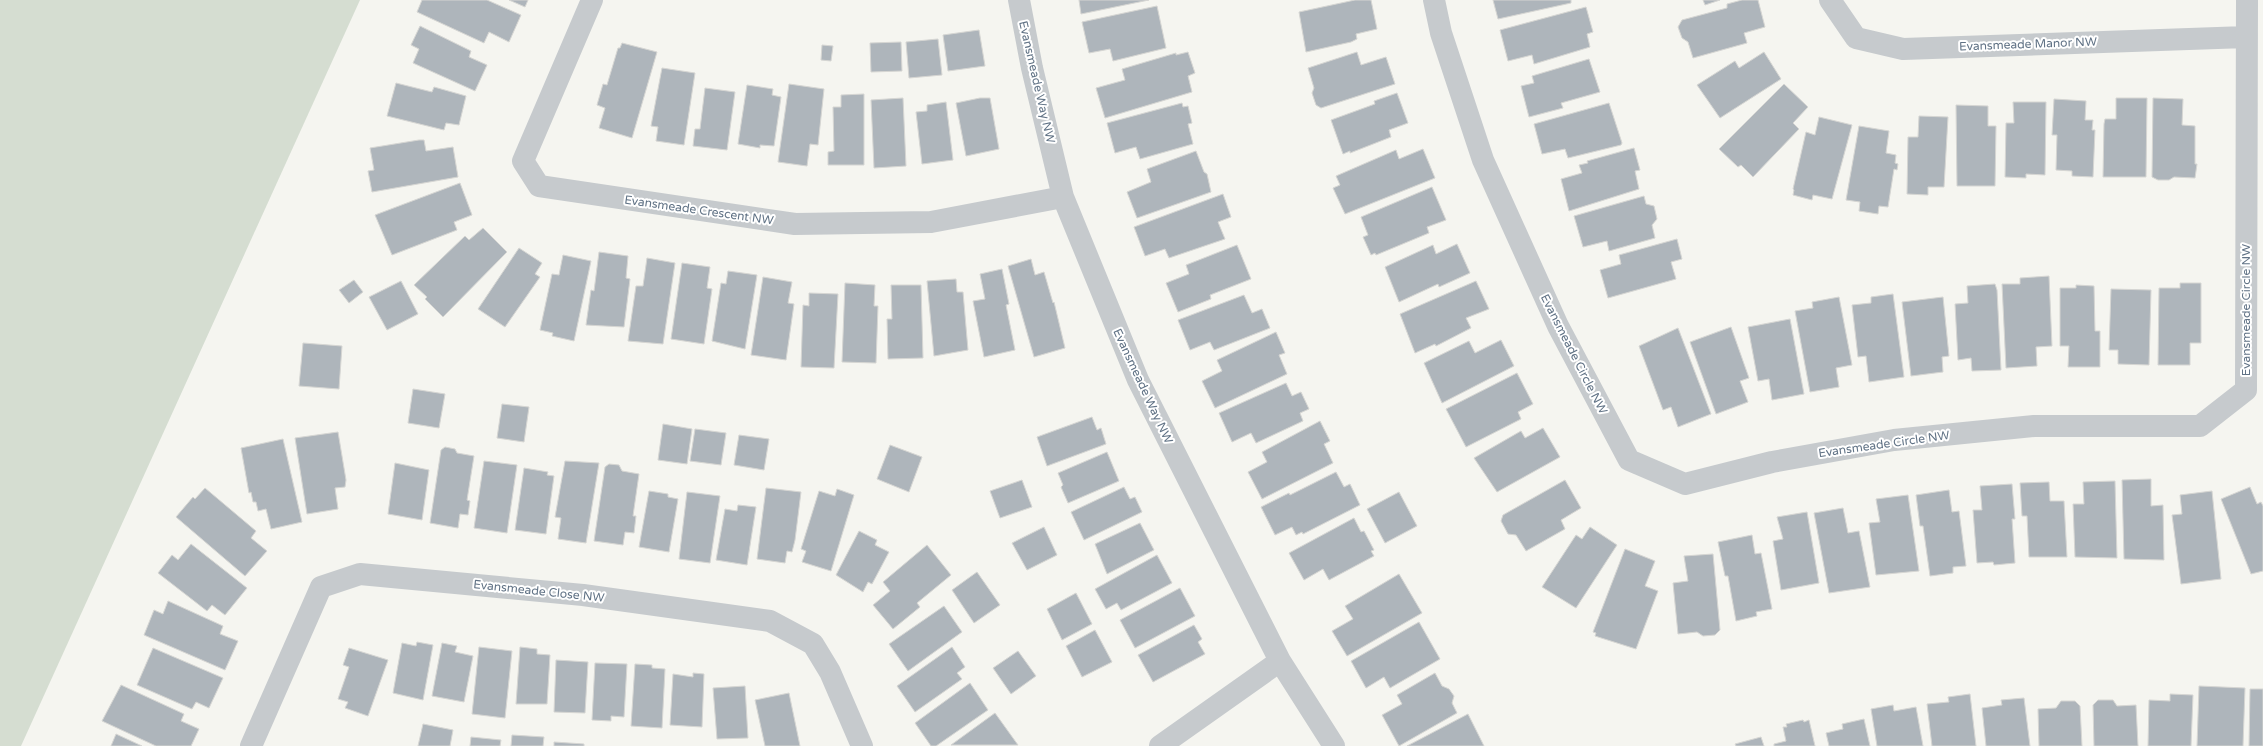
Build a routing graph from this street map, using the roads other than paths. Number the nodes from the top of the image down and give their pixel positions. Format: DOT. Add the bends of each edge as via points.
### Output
graph roads {
  1 [pos="592,0"];
  2 [pos="1019,0"];
  3 [pos="1434,0"];
  4 [pos="1830,0"];
  5 [pos="2247,0"];
  6 [pos="2246,37"];
  7 [pos="1063,197"];
  8 [pos="1280,661"];
  9 [pos="251,746"];
  10 [pos="862,746"];
  11 [pos="1160,746"];
  12 [pos="1334,746"];
  1 -- 7 [label="street, Evansmeade Crescent NW" via="523,161 539,186 795,224 931,222"];
  2 -- 7 [label="street, Evansmeade Way NW" via="1032,68"];
  3 -- 6 [label="street, Evansmeade Circle NW" via="1441,33 1483,160 1558,326 1629,460 1685,484 1772,462 1894,440 2034,426 2200,426 2246,390"];
  4 -- 6 [label="street, Evansmeade Manor NW" via="1856,38 1903,48"];
  5 -- 6 [label="street, Evansmeade Circle NW"];
  7 -- 8 [label="street, Evansmeade Way NW" via="1138,380"];
  8 -- 11 [label="street"];
  8 -- 12 [label="street, Evansmeade Way NW"];
  9 -- 10 [label="street, Evansmeade Close NW" via="321,587 360,574 583,595 770,621 813,644 830,672"];
}
